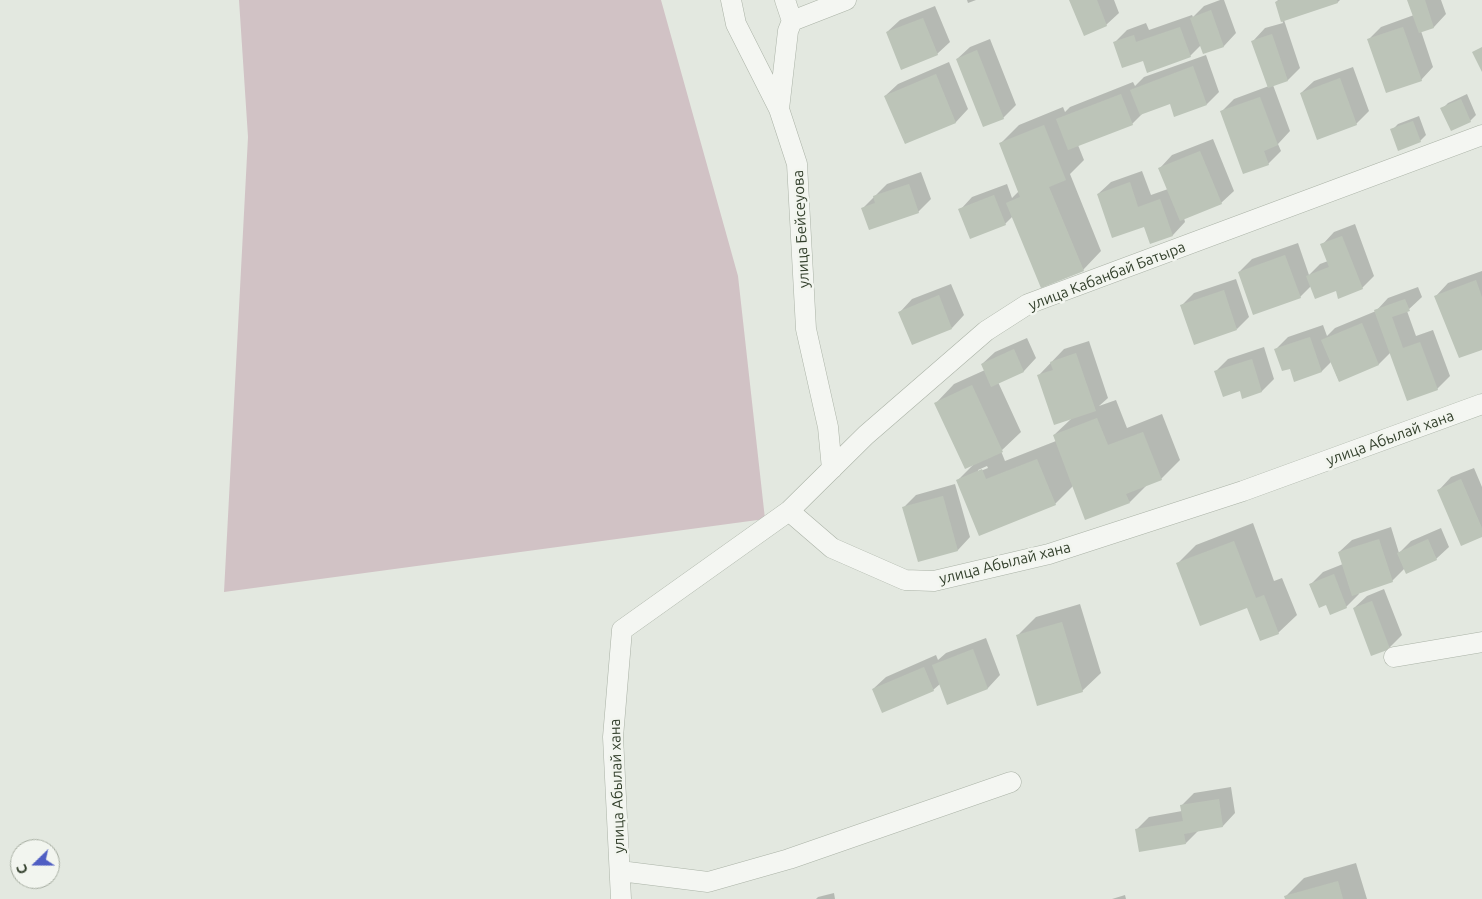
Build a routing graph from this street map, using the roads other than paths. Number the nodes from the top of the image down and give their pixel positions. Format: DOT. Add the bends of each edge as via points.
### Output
graph roads {
  1 [pos="730,0"];
  2 [pos="785,0"];
  3 [pos="846,0"];
  4 [pos="792,21"];
  5 [pos="779,109"];
  6 [pos="1482,135"];
  7 [pos="1482,404"];
  8 [pos="832,469"];
  9 [pos="789,511"];
  10 [pos="1482,642"];
  11 [pos="1394,657"];
  12 [pos="1011,782"];
  13 [pos="620,871"];
  14 [pos="622,899"];
  1 -- 5 [label="street, улица Бейсеуова" via="736,24"];
  2 -- 4 [label="street"];
  3 -- 4 [label="street"];
  4 -- 5 [label="street"];
  5 -- 8 [label="street, улица Бейсеуова" via="797,164 806,329 828,428"];
  6 -- 8 [label="street, улица Кабанбай Батыра" via="1028,304 986,331 866,435"];
  7 -- 9 [label="street, улица Абылай хана" via="1243,491 1048,554 934,581 905,580 832,548"];
  8 -- 9 [label="street, улица Кабанбай Батыра"];
  9 -- 13 [label="street, улица Абылай хана" via="622,630 613,737"];
  10 -- 11 [label="street"];
  12 -- 13 [label="street" via="790,859 708,882"];
  13 -- 14 [label="street, улица Абылай хана"];
}
